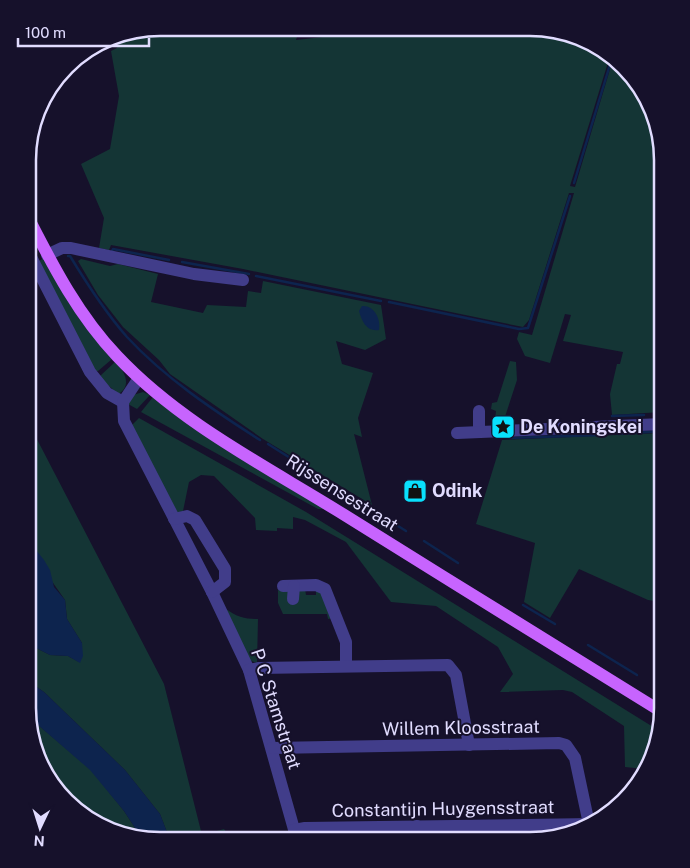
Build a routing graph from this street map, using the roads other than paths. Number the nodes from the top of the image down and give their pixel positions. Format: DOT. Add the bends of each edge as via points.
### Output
graph roads {
  1 [pos="36,234"];
  2 [pos="47,255"];
  3 [pos="36,267"];
  4 [pos="243,280"];
  5 [pos="139,378"];
  6 [pos="123,402"];
  7 [pos="479,411"];
  8 [pos="654,424"];
  9 [pos="479,432"];
  10 [pos="457,433"];
  11 [pos="174,519"];
  12 [pos="212,592"];
  13 [pos="293,599"];
  14 [pos="346,666"];
  15 [pos="249,670"];
  16 [pos="653,706"];
  17 [pos="469,745"];
  18 [pos="272,748"];
  19 [pos="589,816"];
  20 [pos="572,824"];
  21 [pos="417,826"];
  22 [pos="295,831"];
  23 [pos="301,831"];
  24 [pos="418,831"];
  1 -- 2 [label="main road, Rijssensestraat"];
  2 -- 4 [label="street" via="62,248 71,248 194,274"];
  2 -- 5 [label="main road, Rijssensestraat" via="86,320"];
  3 -- 6 [label="street" via="90,372 107,393"];
  5 -- 6 [label="street"];
  5 -- 16 [label="main road, Rijssensestraat" via="216,436"];
  6 -- 11 [label="street, P C Stamstraat" via="126,425"];
  7 -- 9 [label="street"];
  8 -- 9 [label="street"];
  9 -- 10 [label="street"];
  11 -- 12 [label="street, P C Stamstraat"];
  11 -- 12 [label="street" via="187,516 196,520 225,569 225,582"];
  12 -- 15 [label="street, P C Stamstraat"];
  13 -- 14 [label="street" via="288,586 318,585 327,591 346,642"];
  14 -- 15 [label="street"];
  14 -- 17 [label="street" via="451,667 456,675"];
  15 -- 18 [label="street, P C Stamstraat"];
  17 -- 18 [label="street, Willem Kloosstraat"];
  17 -- 19 [label="street, Willem Kloosstraat" via="566,745 575,758"];
  18 -- 22 [label="street, P C Stamstraat"];
  20 -- 21 [label="street, Constantijn Huygensstraat"];
  21 -- 23 [label="street, Constantijn Huygensstraat" via="305,828"];
  21 -- 24 [label="street"];
}
